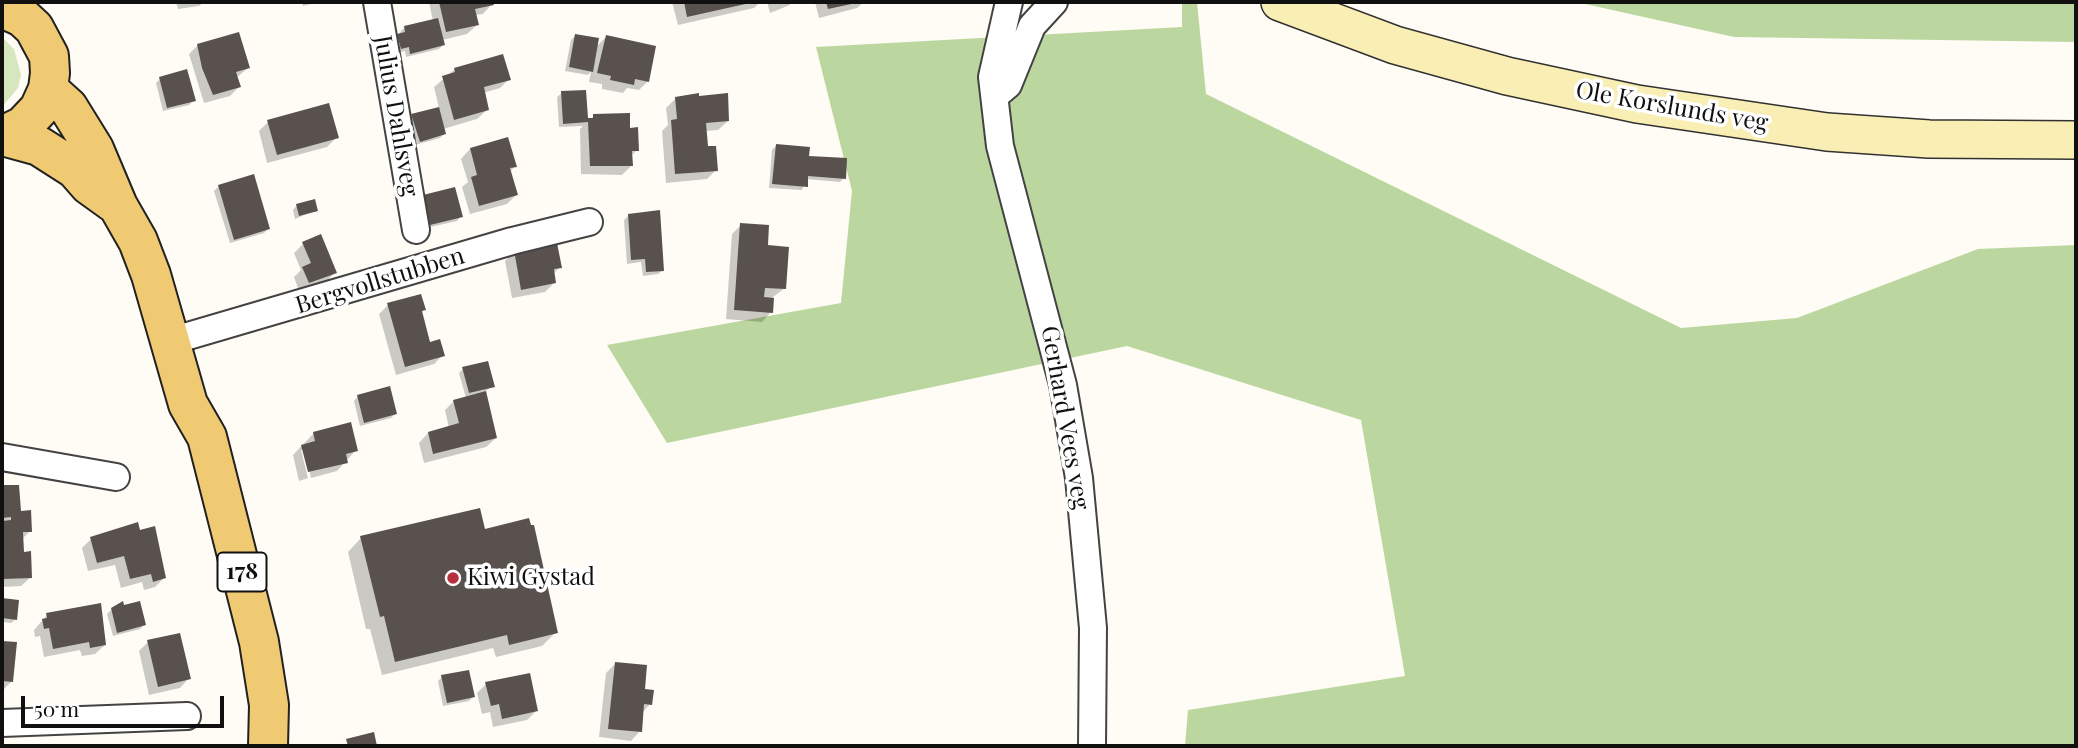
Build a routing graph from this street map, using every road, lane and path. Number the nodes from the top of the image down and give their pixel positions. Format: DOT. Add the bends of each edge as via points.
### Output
graph roads {
  1 [pos="377,2"];
  2 [pos="1009,2"];
  3 [pos="1054,2"];
  4 [pos="1280,2"];
  5 [pos="15,9"];
  6 [pos="48,89"];
  7 [pos="996,95"];
  8 [pos="3,136"];
  9 [pos="2076,139"];
  10 [pos="118,206"];
  11 [pos="589,222"];
  12 [pos="416,230"];
  13 [pos="171,341"];
  14 [pos="2,457"];
  15 [pos="116,477"];
  16 [pos="187,716"];
  17 [pos="2,723"];
  18 [pos="267,746"];
  19 [pos="1092,746"];
  1 -- 12 [label="street, Julius Dahlsveg"];
  2 -- 7 [label="street, Gerhard Vees veg" via="992,77"];
  3 -- 7 [label="street" via="1032,26 1008,85"];
  4 -- 9 [label="street, Ole Korslunds veg" via="1395,45 1507,76 1637,104 1827,132 1930,139"];
  5 -- 6 [label="main road" via="46,49"];
  6 -- 8 [label="main road" via="31,118"];
  6 -- 10 [label="main road, 178" via="68,107 94,149"];
  7 -- 19 [label="street, Gerhard Vees veg" via="1000,146 1061,373 1079,478 1093,628"];
  8 -- 10 [label="main road, 178" via="39,146"];
  10 -- 13 [label="main road, 178" via="152,275"];
  11 -- 13 [label="street, Bergvollstubben"];
  13 -- 18 [label="main road, 178" via="188,404 186,442 251,709"];
  14 -- 15 [label="street"];
  16 -- 17 [label="street"];
}
